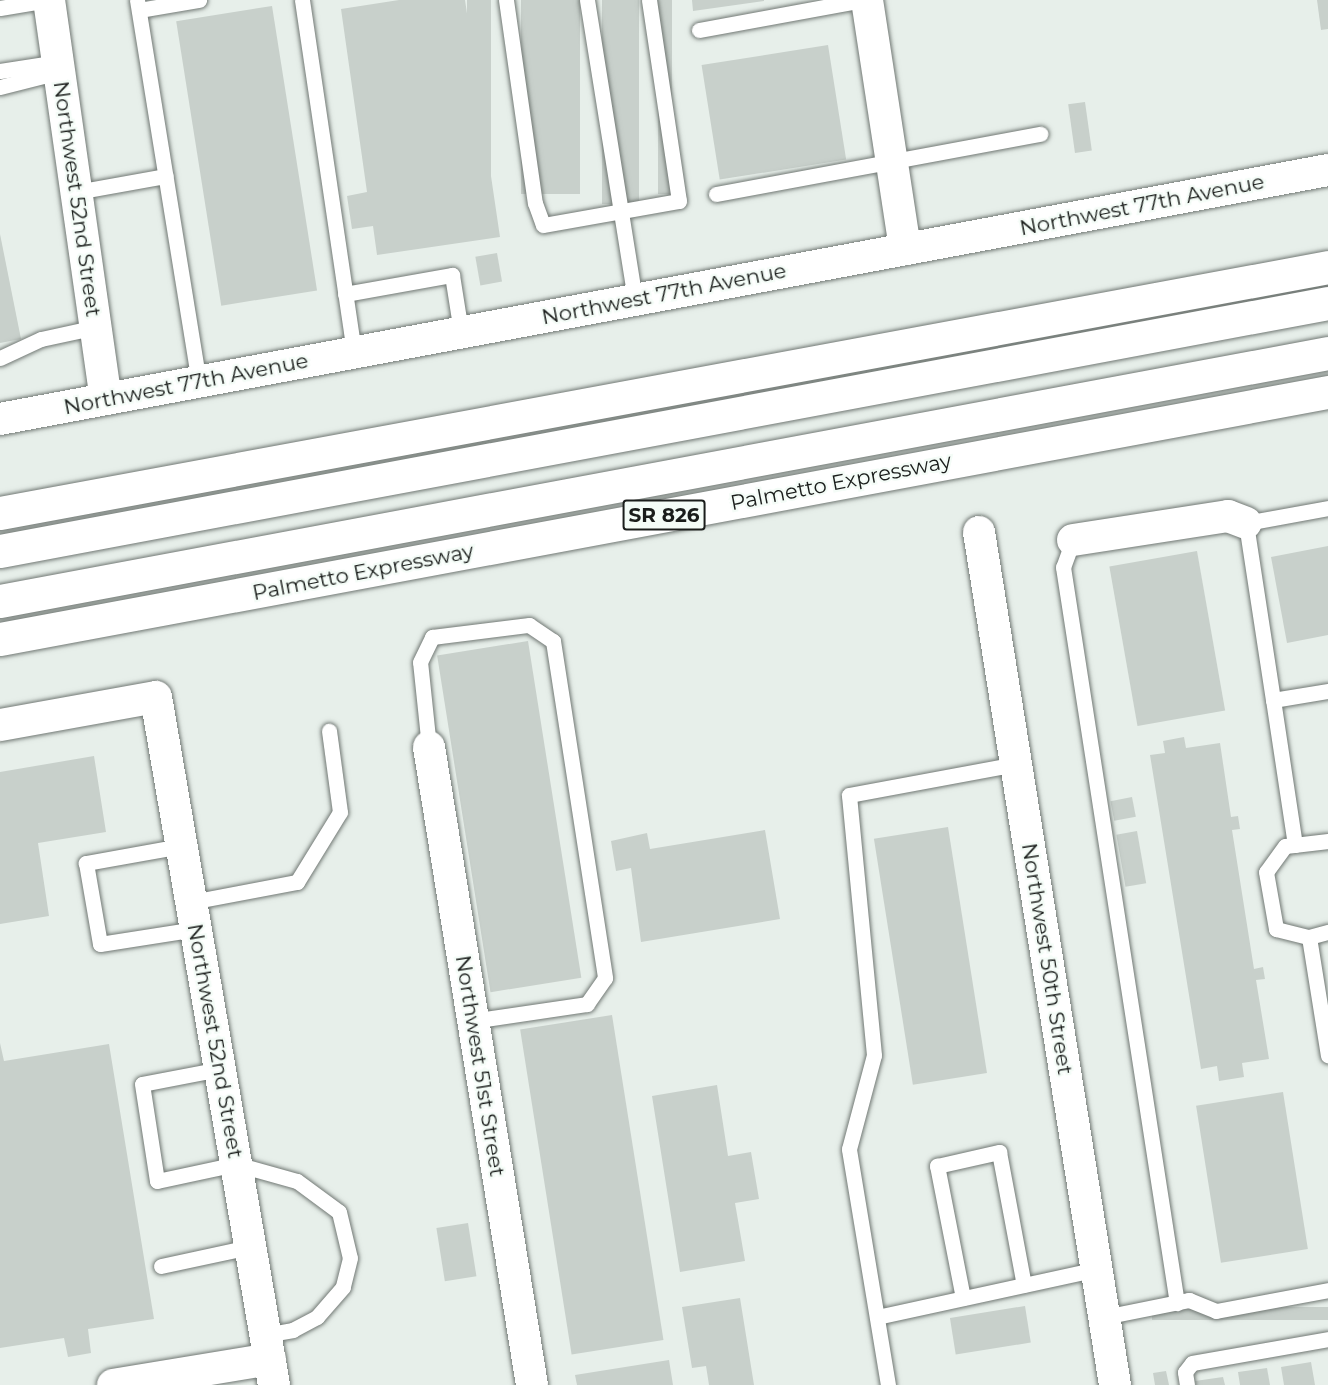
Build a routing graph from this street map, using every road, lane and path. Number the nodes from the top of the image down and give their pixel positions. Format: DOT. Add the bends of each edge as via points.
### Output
graph roads {
  1 [pos="49,0"];
  2 [pos="199,0"];
  3 [pos="302,0"];
  4 [pos="506,0"];
  5 [pos="587,0"];
  6 [pos="649,0"];
  7 [pos="865,0"];
  8 [pos="138,5"];
  9 [pos="0,8"];
  10 [pos="699,30"];
  11 [pos="58,67"];
  12 [pos="0,71"];
  13 [pos="0,87"];
  14 [pos="1041,134"];
  15 [pos="892,165"];
  16 [pos="1328,170"];
  17 [pos="166,176"];
  18 [pos="76,192"];
  19 [pos="716,194"];
  20 [pos="619,213"];
  21 [pos="905,249"];
  22 [pos="1328,267"];
  23 [pos="345,294"];
  24 [pos="635,300"];
  25 [pos="1328,303"];
  26 [pos="96,327"];
  27 [pos="461,332"];
  28 [pos="354,352"];
  29 [pos="1328,353"];
  30 [pos="0,358"];
  31 [pos="199,381"];
  32 [pos="1328,392"];
  33 [pos="106,399"];
  34 [pos="0,419"];
  35 [pos="1328,508"];
  36 [pos="0,513"];
  37 [pos="1246,523"];
  38 [pos="979,532"];
  39 [pos="1073,540"];
  40 [pos="0,551"];
  41 [pos="0,601"];
  42 [pos="0,639"];
  43 [pos="1328,691"];
  44 [pos="1273,700"];
  45 [pos="0,725"];
  46 [pos="329,731"];
  47 [pos="429,747"];
  48 [pos="1016,764"];
  49 [pos="1328,841"];
  50 [pos="1295,844"];
  51 [pos="181,846"];
  52 [pos="194,916"];
  53 [pos="1328,932"];
  54 [pos="1309,937"];
  55 [pos="472,1021"];
  56 [pos="1328,1055"];
  57 [pos="220,1069"];
  58 [pos="236,1164"];
  59 [pos="250,1247"];
  60 [pos="161,1266"];
  61 [pos="1097,1269"];
  62 [pos="1024,1285"];
  63 [pos="1328,1290"];
  64 [pos="963,1298"];
  65 [pos="1177,1303"];
  66 [pos="877,1317"];
  67 [pos="1104,1317"];
  68 [pos="1328,1339"];
  69 [pos="271,1370"];
  70 [pos="113,1385"];
  71 [pos="532,1385"];
  72 [pos="888,1385"];
  73 [pos="1115,1385"];
  74 [pos="1186,1385"];
  1 -- 9 [label="lane"];
  1 -- 11 [label="street, Northwest 52nd Street"];
  2 -- 8 [label="lane"];
  3 -- 23 [label="lane"];
  4 -- 20 [label="lane" via="535,203 543,225"];
  5 -- 20 [label="lane"];
  6 -- 20 [label="lane" via="679,201"];
  7 -- 10 [label="lane"];
  7 -- 15 [label="street"];
  8 -- 17 [label="lane"];
  11 -- 12 [label="lane"];
  11 -- 13 [label="lane"];
  11 -- 18 [label="street, Northwest 52nd Street"];
  14 -- 15 [label="lane"];
  15 -- 19 [label="lane"];
  15 -- 21 [label="street"];
  16 -- 21 [label="street, Northwest 77th Avenue"];
  17 -- 18 [label="lane"];
  17 -- 31 [label="lane"];
  18 -- 26 [label="street, Northwest 52nd Street"];
  20 -- 24 [label="lane"];
  21 -- 24 [label="street, Northwest 77th Avenue"];
  22 -- 36 [label="highway"];
  23 -- 27 [label="lane" via="452,276"];
  23 -- 28 [label="lane"];
  24 -- 27 [label="street, Northwest 77th Avenue"];
  25 -- 40 [label="highway"];
  26 -- 30 [label="lane" via="41,339"];
  26 -- 33 [label="street, Northwest 52nd Street"];
  27 -- 28 [label="street, Northwest 77th Avenue"];
  28 -- 31 [label="street, Northwest 77th Avenue"];
  29 -- 41 [label="highway"];
  31 -- 33 [label="street, Northwest 77th Avenue"];
  32 -- 42 [label="highway, Palmetto Expressway / SR 826"];
  33 -- 34 [label="street, Northwest 77th Avenue"];
  35 -- 37 [label="lane"];
  37 -- 39 [label="street" via="1228,516"];
  37 -- 44 [label="lane"];
  38 -- 48 [label="street, Northwest 50th Street"];
  39 -- 65 [label="lane" via="1063,567"];
  43 -- 44 [label="lane"];
  44 -- 50 [label="lane"];
  45 -- 51 [label="street, Northwest 52nd Street" via="156,697"];
  46 -- 52 [label="lane" via="340,812 297,882"];
  47 -- 55 [label="street, Northwest 51st Street"];
  47 -- 55 [label="lane" via="420,662 432,637 529,625 553,641 605,978 587,1004"];
  48 -- 61 [label="street, Northwest 50th Street"];
  48 -- 66 [label="lane" via="849,795 874,1055 849,1149"];
  49 -- 50 [label="lane"];
  50 -- 54 [label="lane" via="1285,846 1266,872 1276,929"];
  51 -- 52 [label="street, Northwest 52nd Street"];
  51 -- 52 [label="lane" via="86,863 100,944"];
  52 -- 57 [label="street, Northwest 52nd Street"];
  53 -- 54 [label="lane"];
  54 -- 56 [label="lane"];
  55 -- 71 [label="street, Northwest 51st Street"];
  57 -- 58 [label="street, Northwest 52nd Street"];
  57 -- 58 [label="lane" via="142,1084 157,1181"];
  58 -- 59 [label="street, Northwest 52nd Street"];
  58 -- 69 [label="lane" via="297,1180 339,1212 350,1258 343,1287 317,1317 293,1330"];
  59 -- 60 [label="lane"];
  59 -- 69 [label="street, Northwest 52nd Street"];
  61 -- 62 [label="lane"];
  61 -- 67 [label="street, Northwest 50th Street"];
  62 -- 64 [label="lane"];
  62 -- 64 [label="lane" via="999,1152 937,1166"];
  63 -- 65 [label="lane" via="1216,1311 1189,1300"];
  64 -- 66 [label="lane"];
  65 -- 67 [label="lane"];
  66 -- 72 [label="lane"];
  67 -- 73 [label="street, Northwest 50th Street"];
  68 -- 74 [label="lane" via="1192,1363 1185,1372"];
  69 -- 70 [label="street"];
}
